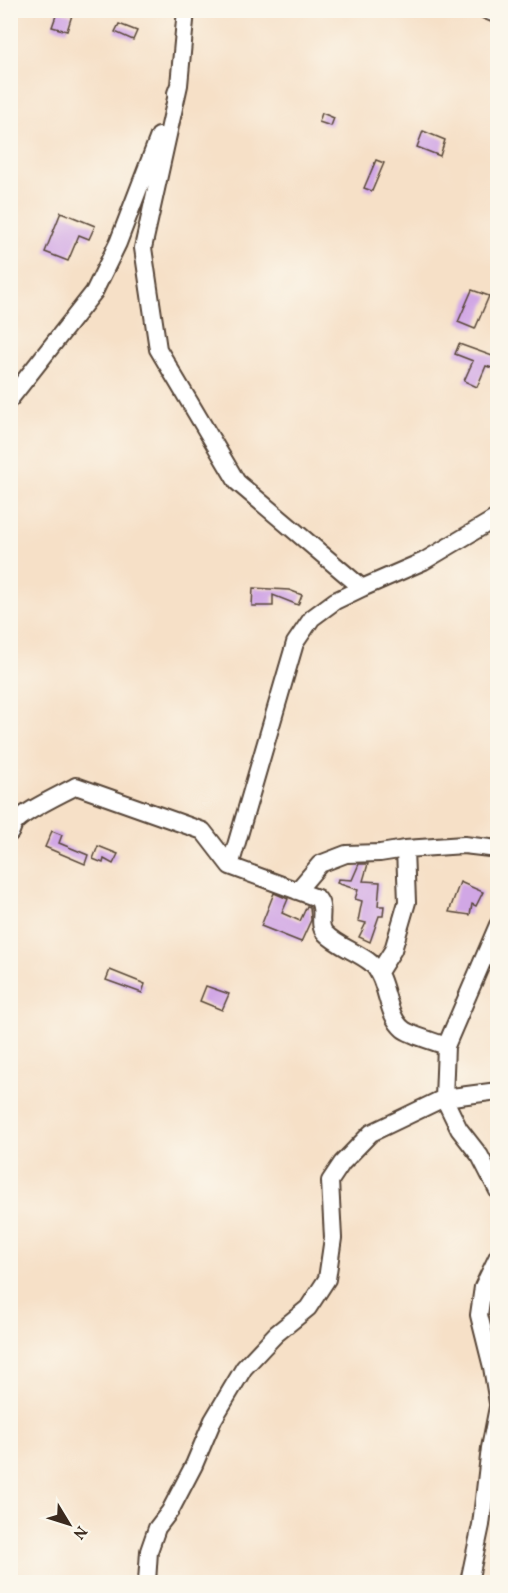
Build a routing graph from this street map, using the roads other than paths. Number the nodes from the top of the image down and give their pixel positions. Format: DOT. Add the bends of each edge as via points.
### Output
graph roads {
  1 [pos="186,10"];
  2 [pos="486,10"];
  3 [pos="498,15"];
  4 [pos="179,85"];
  5 [pos="10,399"];
  6 [pos="498,517"];
  7 [pos="362,588"];
  8 [pos="10,833"];
  9 [pos="405,849"];
  10 [pos="498,849"];
  11 [pos="230,866"];
  12 [pos="297,891"];
  13 [pos="498,925"];
  14 [pos="379,972"];
  15 [pos="446,1046"];
  16 [pos="498,1091"];
  17 [pos="444,1098"];
  18 [pos="498,1191"];
  19 [pos="498,1256"];
  20 [pos="498,1405"];
  21 [pos="498,1518"];
  22 [pos="481,1526"];
  23 [pos="147,1582"];
  24 [pos="469,1582"];
  1 -- 4 [label="street"];
  2 -- 3 [label="street"];
  4 -- 5 [label="street" via="118,243 94,292"];
  4 -- 7 [label="street" via="143,248 158,349 237,482"];
  6 -- 7 [label="street" via="424,561"];
  7 -- 11 [label="street" via="312,618 295,643"];
  8 -- 11 [label="street" via="29,811 76,786 203,831"];
  9 -- 10 [label="street" via="464,845"];
  9 -- 12 [label="street" via="346,854 320,864"];
  9 -- 14 [label="street" via="407,902 393,950"];
  11 -- 12 [label="street"];
  12 -- 14 [label="street" via="320,901 324,932"];
  13 -- 15 [label="street"];
  14 -- 15 [label="street" via="396,1021 404,1030"];
  15 -- 17 [label="street"];
  16 -- 17 [label="street"];
  17 -- 18 [label="street"];
  17 -- 23 [label="street" via="371,1133 330,1181 333,1238 327,1279 308,1308 244,1368 213,1420 194,1465 157,1528 149,1551"];
  19 -- 20 [label="street" via="483,1287 479,1315"];
  20 -- 22 [label="street"];
  21 -- 22 [label="street"];
  22 -- 24 [label="street"];
}
